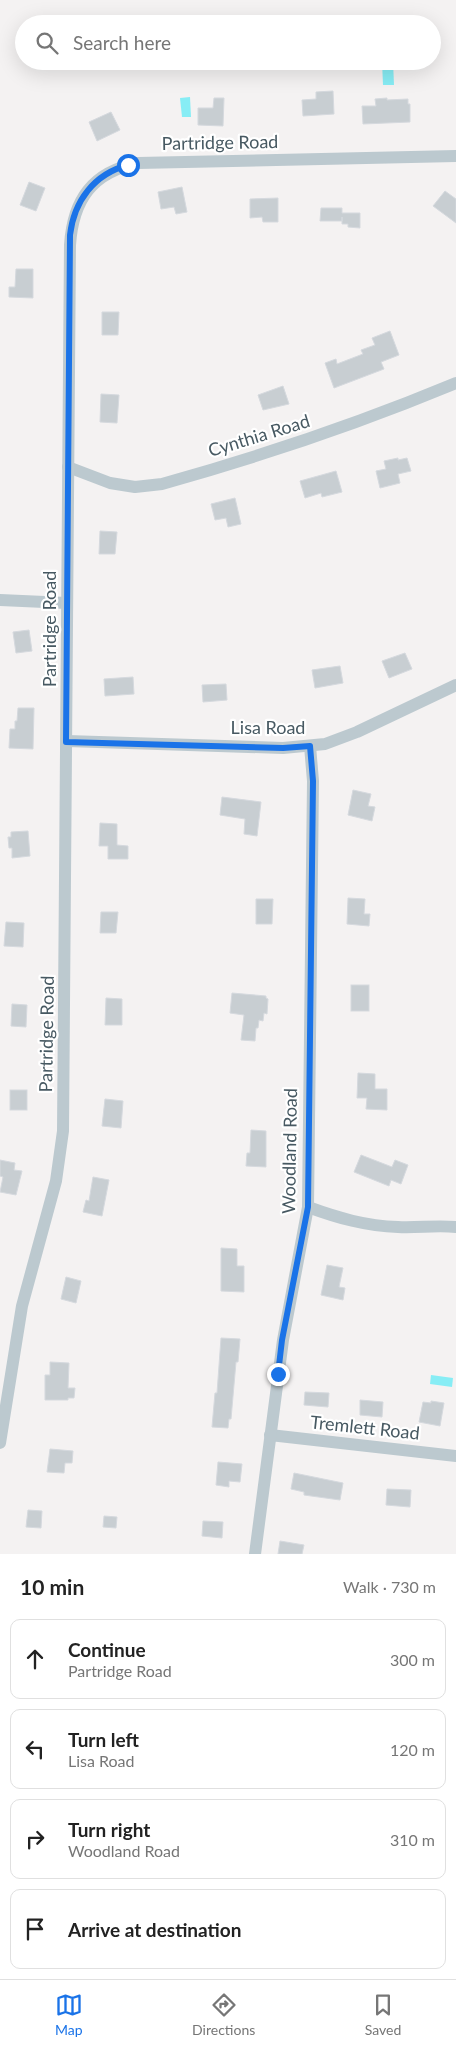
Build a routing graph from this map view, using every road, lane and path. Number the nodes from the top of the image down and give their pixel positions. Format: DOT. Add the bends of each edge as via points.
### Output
graph roads {
  1 [pos="456,156"];
  2 [pos="456,383"];
  3 [pos="68,467"];
  4 [pos="0,600"];
  5 [pos="68,603"];
  6 [pos="456,685"];
  7 [pos="66,742"];
  8 [pos="310,746"];
  9 [pos="308,1207"];
  10 [pos="456,1227"];
  11 [pos="270,1435"];
  12 [pos="0,1443"];
  13 [pos="456,1456"];
  14 [pos="255,1554"];
  1 -- 3 [label="street, Partridge Road" via="147,162 119,167 96,180 78,204 70,235"];
  2 -- 3 [label="street, Cynthia Road" via="320,436 162,484 135,487 118,484"];
  3 -- 5 [label="street, Partridge Road"];
  4 -- 5 [label="street"];
  5 -- 7 [label="street, Partridge Road"];
  6 -- 8 [label="street, Lisa Road" via="340,739"];
  7 -- 8 [label="street, Lisa Road"];
  7 -- 12 [label="street, Partridge Road" via="64,1080 60,1156 22,1306"];
  8 -- 9 [label="street, Woodland Road" via="313,786"];
  9 -- 10 [label="street" via="354,1222 397,1227"];
  9 -- 11 [label="street, Woodland Road" via="282,1340"];
  11 -- 13 [label="street, Tremlett Road"];
  11 -- 14 [label="street, Woodland Road"];
}
